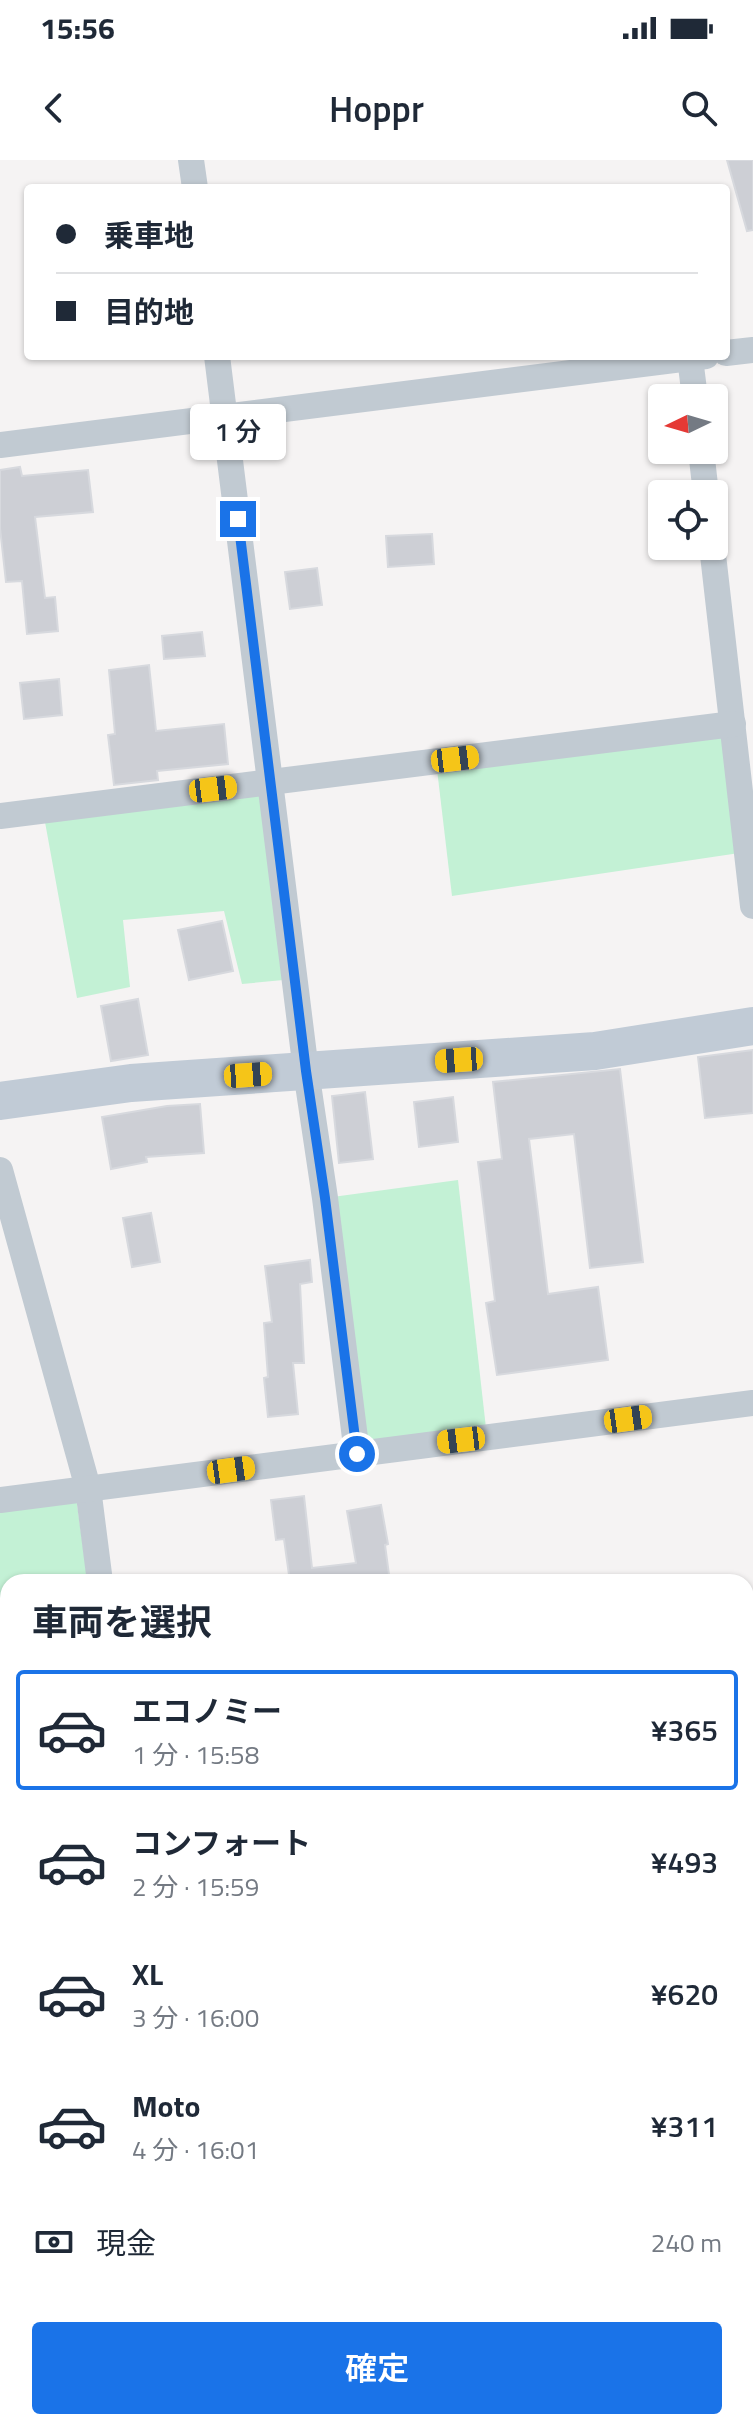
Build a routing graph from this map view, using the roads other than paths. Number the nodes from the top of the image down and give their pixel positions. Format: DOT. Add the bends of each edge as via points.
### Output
graph roads {
  1 [pos="191,160"];
  2 [pos="194,184"];
  3 [pos="753,350"];
  4 [pos="730,353"];
  5 [pos="218,360"];
  6 [pos="674,360"];
  7 [pos="698,360"];
  8 [pos="696,384"];
  9 [pos="225,417"];
  10 [pos="0,445"];
  11 [pos="714,560"];
  12 [pos="733,724"];
  13 [pos="270,782"];
  14 [pos="0,816"];
  15 [pos="753,906"];
  16 [pos="753,1026"];
  17 [pos="306,1071"];
  18 [pos="0,1101"];
  19 [pos="0,1170"];
  20 [pos="753,1403"];
  21 [pos="357,1454"];
  22 [pos="88,1488"];
  23 [pos="0,1500"];
  24 [pos="99,1574"];
  1 -- 2 [label="street"];
  3 -- 4 [label="street"];
  5 -- 9 [label="street"];
  6 -- 9 [label="street"];
  7 -- 8 [label="street"];
  9 -- 10 [label="street"];
  9 -- 13 [label="street"];
  11 -- 12 [label="street"];
  12 -- 13 [label="street"];
  12 -- 15 [label="street"];
  13 -- 14 [label="street"];
  13 -- 17 [label="street"];
  16 -- 17 [label="street" via="595,1051"];
  17 -- 18 [label="street" via="131,1083"];
  17 -- 21 [label="street"];
  19 -- 22 [label="street"];
  20 -- 21 [label="street"];
  21 -- 22 [label="street"];
  22 -- 23 [label="street"];
  22 -- 24 [label="street"];
}
